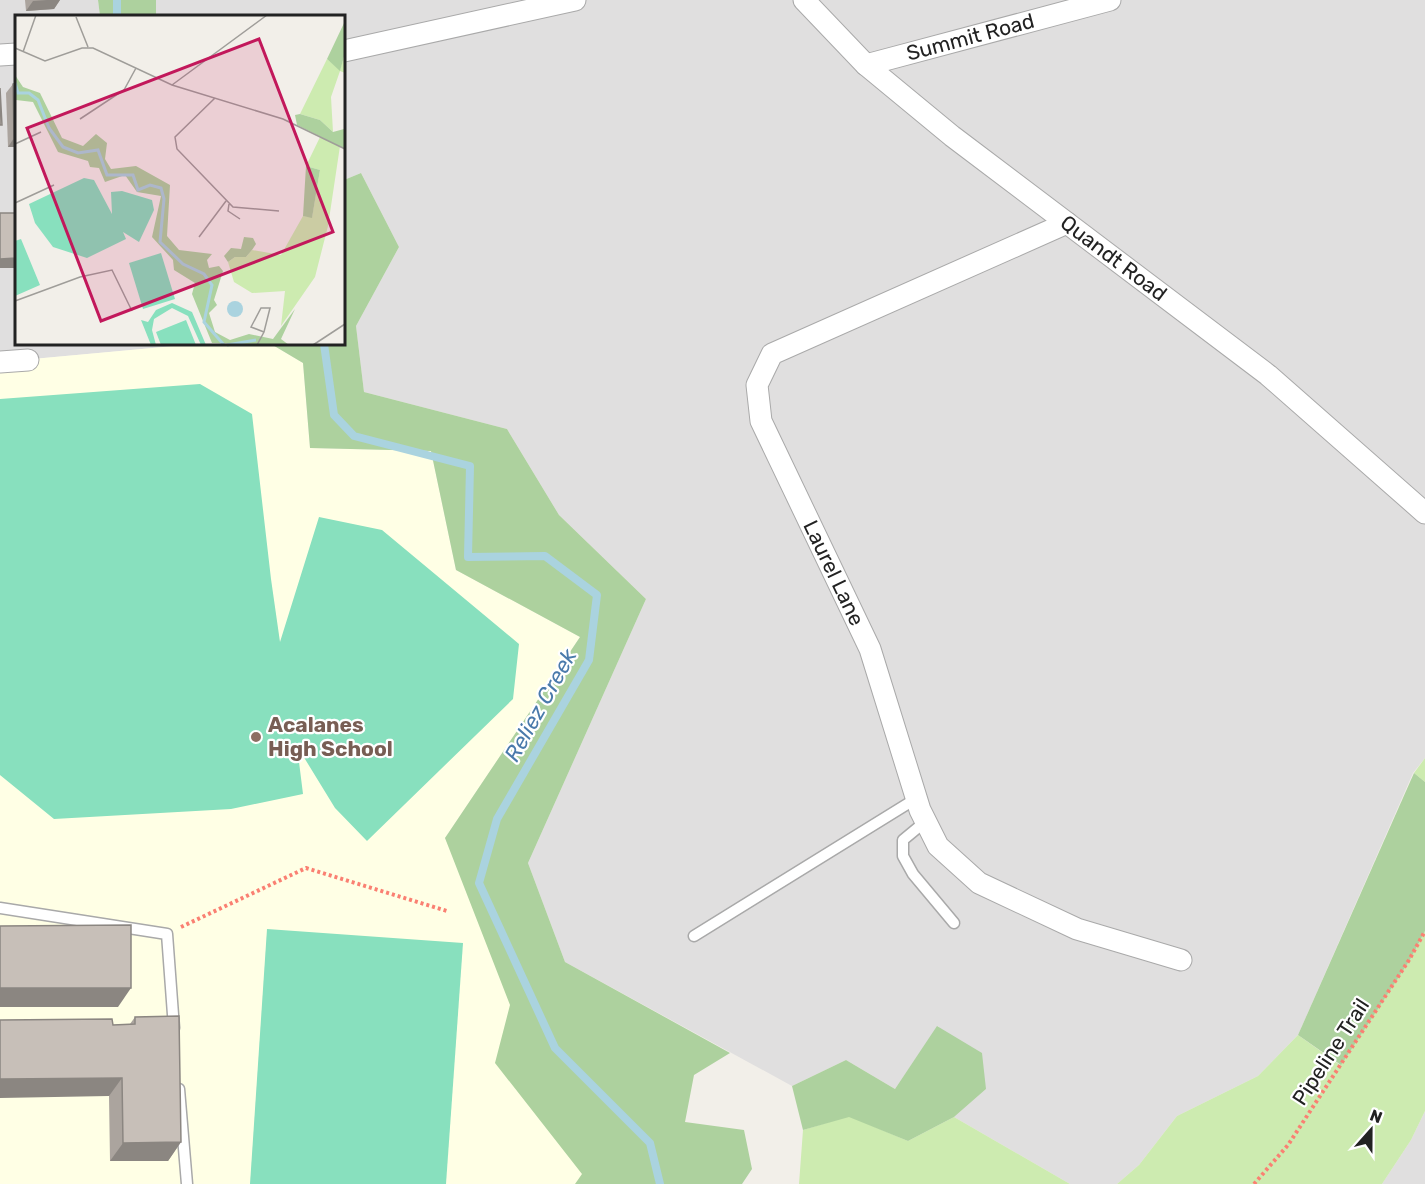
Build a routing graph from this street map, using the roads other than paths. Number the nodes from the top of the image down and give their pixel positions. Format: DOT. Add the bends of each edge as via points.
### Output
graph roads {
  1 [pos="575,0"];
  2 [pos="804,0"];
  3 [pos="1110,0"];
  4 [pos="345,51"];
  5 [pos="15,54"];
  6 [pos="0,55"];
  7 [pos="867,65"];
  8 [pos="1067,223"];
  9 [pos="28,360"];
  10 [pos="0,362"];
  11 [pos="1425,513"];
  12 [pos="917,798"];
  13 [pos="926,821"];
  14 [pos="0,908"];
  15 [pos="954,924"];
  16 [pos="694,936"];
  17 [pos="1181,960"];
  18 [pos="175,1041"];
  19 [pos="178,1077"];
  20 [pos="187,1184"];
  1 -- 4 [label="street"];
  2 -- 7 [label="street, Quandt Road"];
  3 -- 7 [label="street, Summit Road"];
  5 -- 6 [label="street"];
  7 -- 8 [label="street, Quandt Road" via="952,136"];
  8 -- 11 [label="street, Quandt Road" via="1268,375"];
  8 -- 12 [label="street, Laurel Lane" via="772,354 757,385 761,422 870,649"];
  9 -- 10 [label="street"];
  12 -- 13 [label="street, Laurel Lane"];
  12 -- 16 [label="lane"];
  13 -- 15 [label="lane" via="903,840 903,856"];
  13 -- 17 [label="street, Laurel Lane" via="938,846 979,883 1077,929"];
  14 -- 18 [label="lane" via="167,934"];
  19 -- 20 [label="lane"];
}
